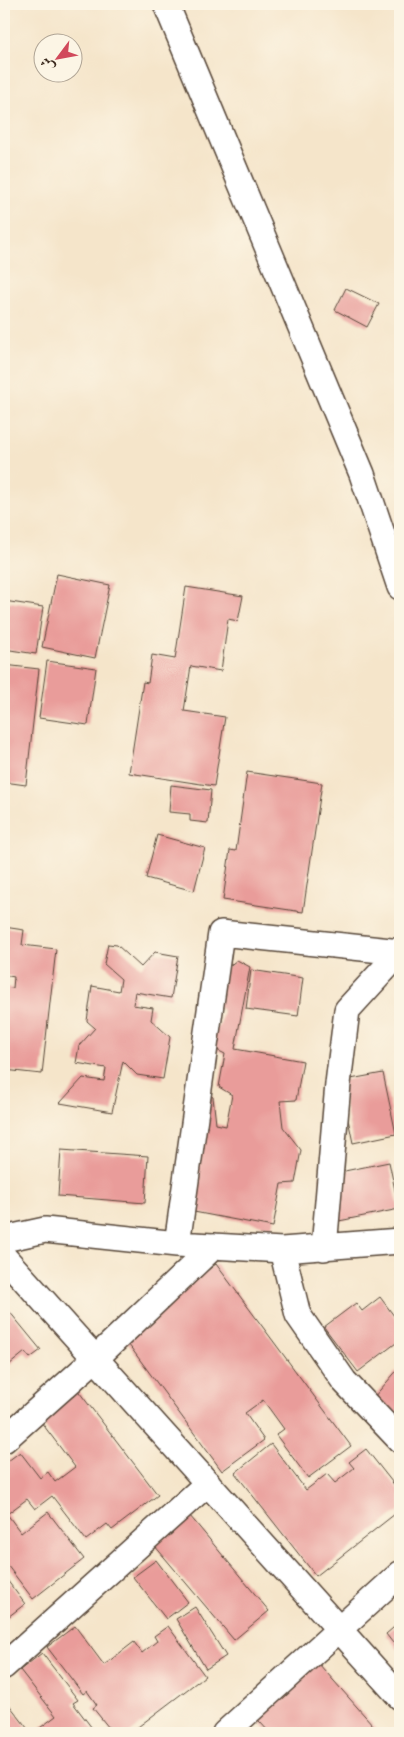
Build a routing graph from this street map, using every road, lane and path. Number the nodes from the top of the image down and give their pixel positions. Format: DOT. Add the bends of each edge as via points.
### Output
graph roads {
  1 [pos="166,4"];
  2 [pos="400,587"];
  3 [pos="400,952"];
  4 [pos="4,1239"];
  5 [pos="400,1241"];
  6 [pos="177,1244"];
  7 [pos="214,1246"];
  8 [pos="324,1248"];
  9 [pos="282,1250"];
  10 [pos="4,1257"];
  11 [pos="96,1358"];
  12 [pos="4,1440"];
  13 [pos="400,1440"];
  14 [pos="208,1483"];
  15 [pos="400,1574"];
  16 [pos="340,1629"];
  17 [pos="4,1666"];
  18 [pos="400,1697"];
  19 [pos="225,1733"];
  1 -- 2 [label="street" via="362,474"];
  3 -- 6 [label="street" via="221,933"];
  3 -- 8 [label="street" via="347,1010"];
  4 -- 6 [label="street" via="45,1230"];
  5 -- 8 [label="street"];
  6 -- 7 [label="street"];
  7 -- 9 [label="street"];
  7 -- 11 [label="street"];
  8 -- 9 [label="street"];
  9 -- 13 [label="street" via="298,1315 344,1381"];
  10 -- 11 [label="street"];
  11 -- 12 [label="street"];
  11 -- 14 [label="street"];
  14 -- 16 [label="street"];
  14 -- 17 [label="street"];
  15 -- 16 [label="street"];
  16 -- 18 [label="street"];
  16 -- 19 [label="street"];
}
